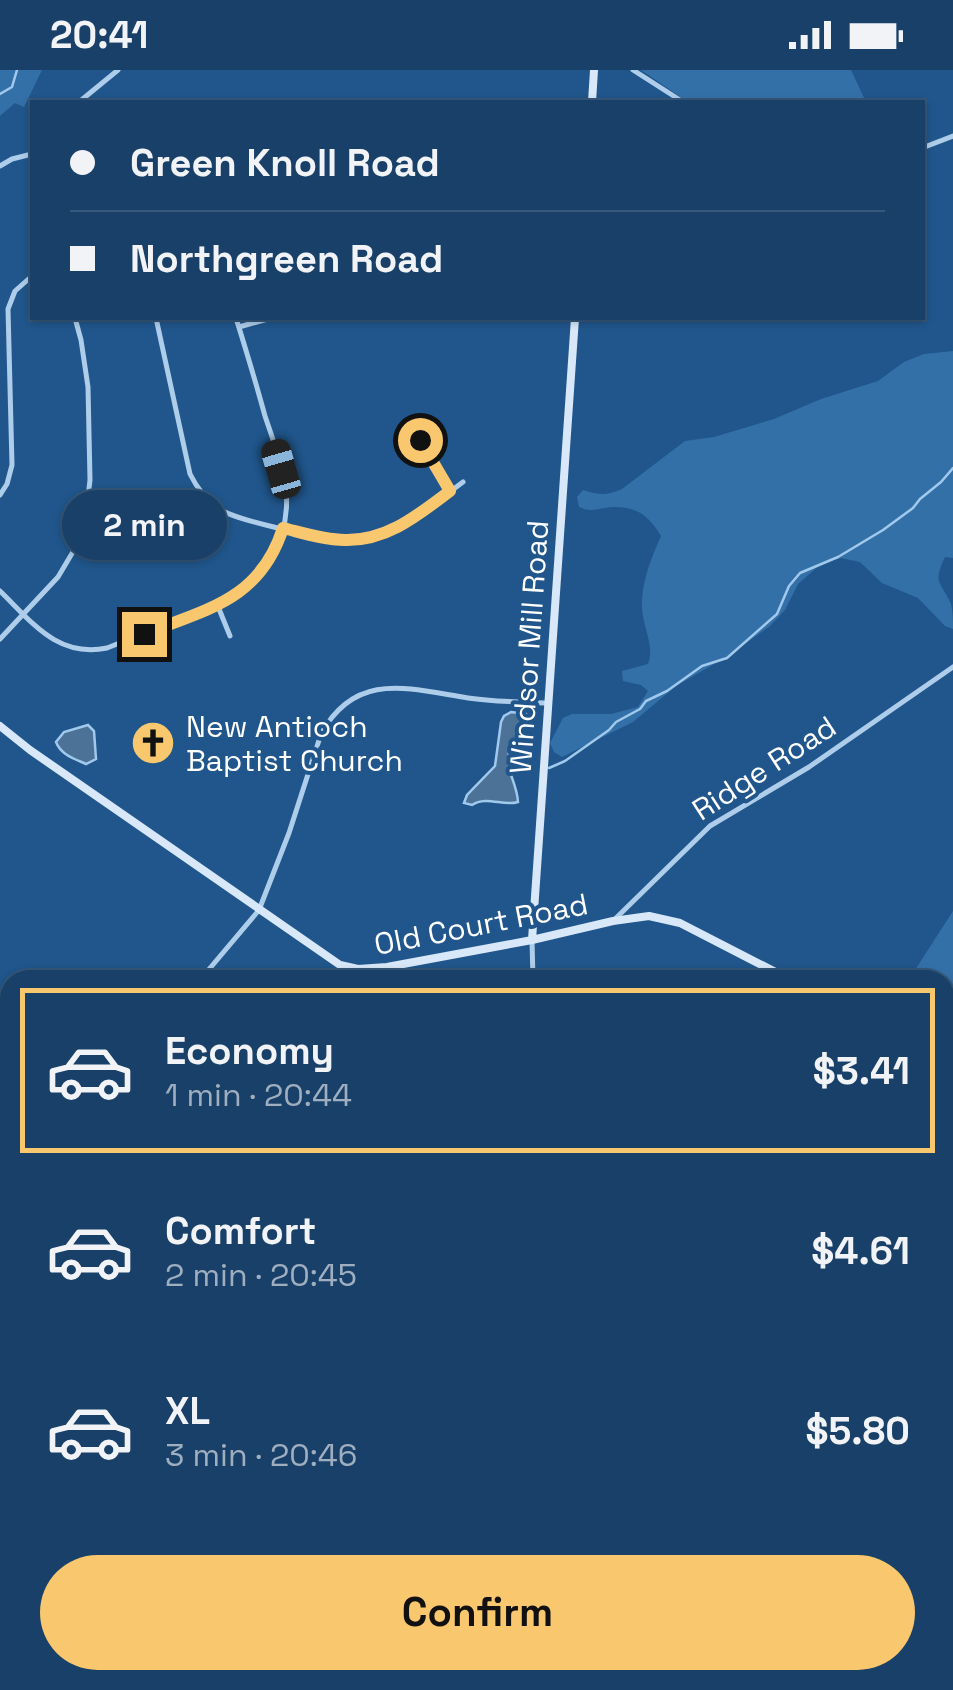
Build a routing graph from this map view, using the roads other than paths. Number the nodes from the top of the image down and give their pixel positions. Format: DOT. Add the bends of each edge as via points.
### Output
graph roads {
  1 [pos="118,70"];
  2 [pos="594,70"];
  3 [pos="632,70"];
  4 [pos="81,100"];
  5 [pos="592,100"];
  6 [pos="680,100"];
  7 [pos="953,136"];
  8 [pos="925,147"];
  9 [pos="30,154"];
  10 [pos="0,166"];
  11 [pos="30,278"];
  12 [pos="76,320"];
  13 [pos="156,320"];
  14 [pos="237,320"];
  15 [pos="265,320"];
  16 [pos="575,320"];
  17 [pos="239,327"];
  18 [pos="420,440"];
  19 [pos="463,482"];
  20 [pos="450,491"];
  21 [pos="0,495"];
  22 [pos="85,523"];
  23 [pos="283,528"];
  24 [pos="130,544"];
  25 [pos="0,591"];
  26 [pos="217,604"];
  27 [pos="24,614"];
  28 [pos="230,636"];
  29 [pos="0,639"];
  30 [pos="953,667"];
  31 [pos="548,703"];
  32 [pos="0,726"];
  33 [pos="258,910"];
  34 [pos="612,921"];
  35 [pos="532,940"];
  36 [pos="370,969"];
  37 [pos="208,970"];
  38 [pos="534,970"];
  39 [pos="771,970"];
  1 -- 4 [label="street"];
  2 -- 5 [label="main road"];
  3 -- 6 [label="street"];
  7 -- 8 [label="street"];
  9 -- 10 [label="street"];
  11 -- 21 [label="street" via="15,290 8,309 12,453"];
  12 -- 22 [label="street" via="88,387"];
  13 -- 23 [label="street" via="196,486 228,513"];
  14 -- 17 [label="street"];
  15 -- 17 [label="street"];
  16 -- 31 [label="main road, Windsor Mill Road"];
  17 -- 23 [label="street" via="285,484"];
  18 -- 20 [label="street"];
  19 -- 20 [label="street"];
  20 -- 23 [label="street" via="379,536 345,540"];
  22 -- 24 [label="street" via="115,531"];
  22 -- 27 [label="street" via="69,561"];
  23 -- 26 [label="street" via="256,577"];
  25 -- 27 [label="street"];
  26 -- 27 [label="street" via="94,650 56,642"];
  26 -- 28 [label="street"];
  27 -- 29 [label="street"];
  30 -- 34 [label="street, Ridge Road" via="793,778 710,826"];
  31 -- 33 [label="street" via="393,687 346,703 321,734"];
  31 -- 35 [label="main road, Windsor Mill Road"];
  32 -- 33 [label="main road, Old Court Road"];
  33 -- 36 [label="main road, Old Court Road" via="340,966"];
  33 -- 37 [label="street"];
  34 -- 35 [label="main road, Old Court Road"];
  34 -- 39 [label="main road, Old Court Road" via="670,919"];
  35 -- 36 [label="main road, Old Court Road"];
  35 -- 38 [label="street, Windsor Mill Road"];
}
